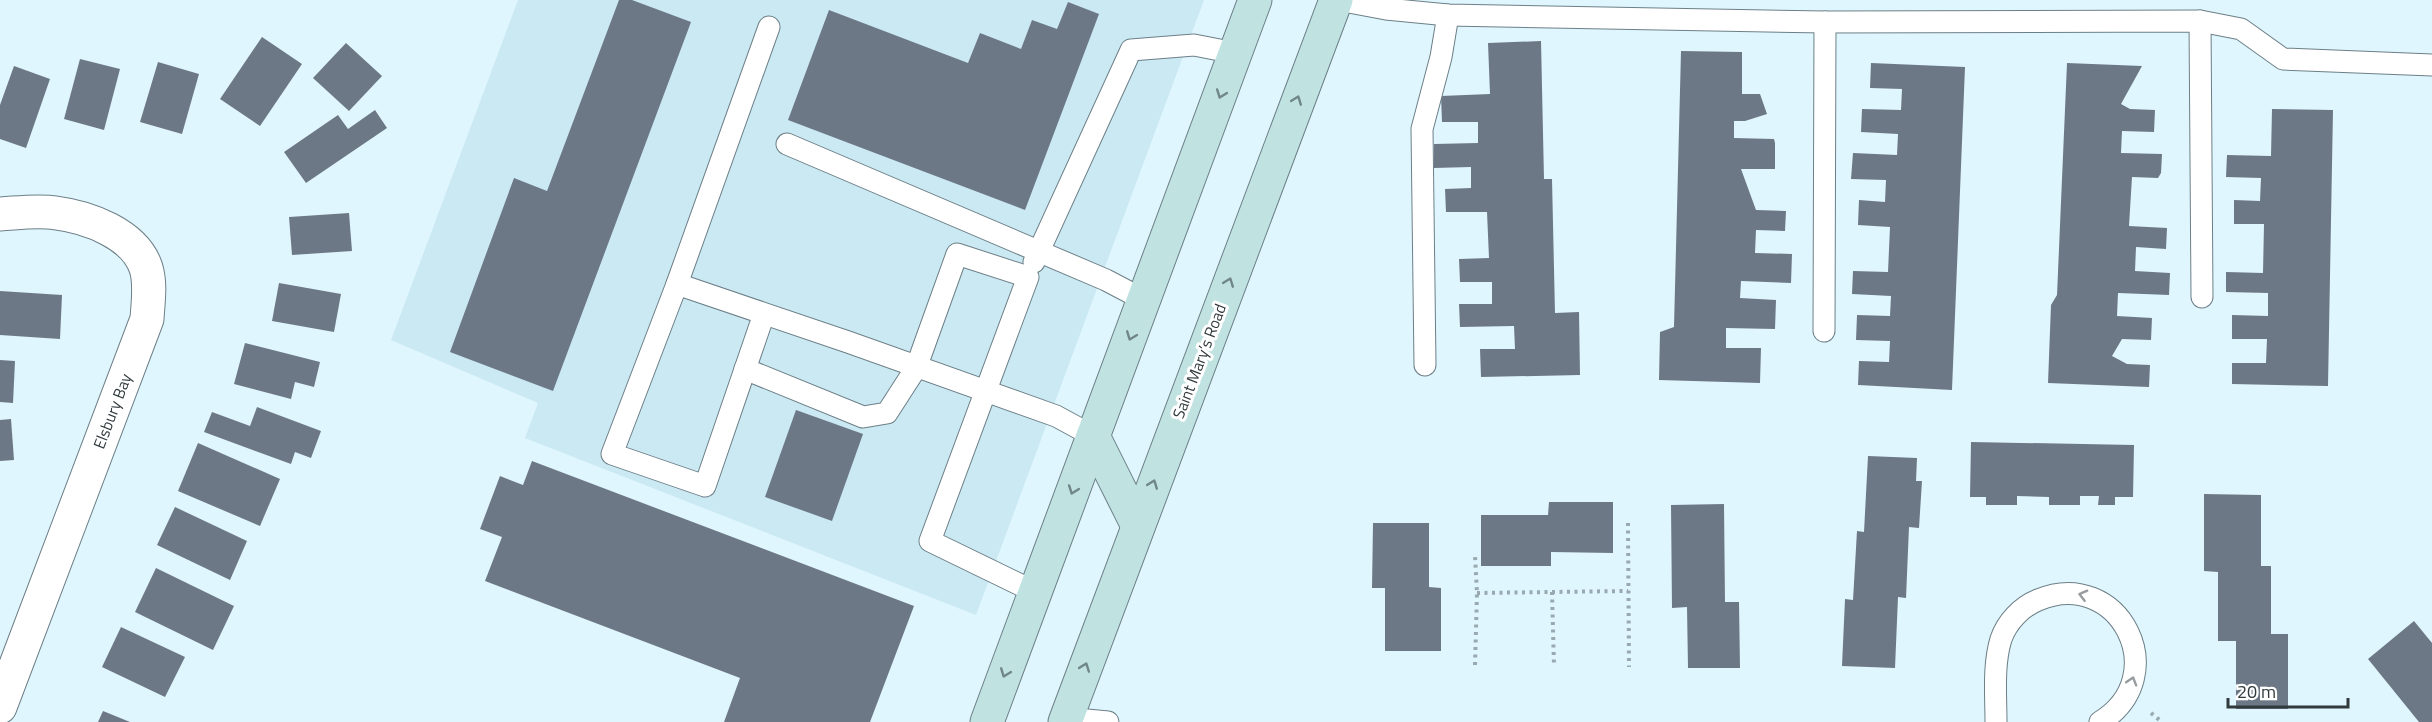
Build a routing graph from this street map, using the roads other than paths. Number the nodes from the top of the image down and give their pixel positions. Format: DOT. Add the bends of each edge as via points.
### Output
graph roads {
  1 [pos="1255,0"];
  2 [pos="1337,0"];
  3 [pos="1448,15"];
  4 [pos="2200,21"];
  5 [pos="1825,22"];
  6 [pos="769,27"];
  7 [pos="1235,54"];
  8 [pos="2432,65"];
  9 [pos="787,144"];
  10 [pos="0,214"];
  11 [pos="1040,251"];
  12 [pos="1028,277"];
  13 [pos="677,284"];
  14 [pos="2202,297"];
  15 [pos="1144,300"];
  16 [pos="764,314"];
  17 [pos="1824,331"];
  18 [pos="1425,365"];
  19 [pos="916,368"];
  20 [pos="745,369"];
  21 [pos="986,392"];
  22 [pos="1094,435"];
  23 [pos="1138,525"];
  24 [pos="1035,592"];
  25 [pos="0,707"];
  26 [pos="1065,720"];
  27 [pos="987,722"];
  28 [pos="1107,722"];
  29 [pos="1996,722"];
  30 [pos="2100,722"];
  1 -- 7 [label="main road"];
  2 -- 3 [label="lane"];
  23 -- 2 [label="main road, Saint Mary’s Road, one-way"];
  3 -- 5 [label="lane"];
  3 -- 18 [label="lane" via="1422,129"];
  4 -- 5 [label="lane"];
  4 -- 8 [label="lane" via="2241,29 2283,59"];
  4 -- 14 [label="lane"];
  5 -- 17 [label="lane"];
  6 -- 13 [label="lane"];
  7 -- 11 [label="lane" via="1194,45 1131,50"];
  7 -- 15 [label="main road, one-way"];
  9 -- 11 [label="lane"];
  10 -- 25 [label="street, Elsbury Bay" via="55,213 117,232 135,249 146,267 149,292 147,319"];
  11 -- 12 [label="lane"];
  11 -- 15 [label="lane"];
  12 -- 19 [label="lane" via="957,254"];
  12 -- 21 [label="lane"];
  13 -- 16 [label="lane"];
  13 -- 20 [label="lane" via="612,454 705,486"];
  15 -- 22 [label="main road, one-way"];
  16 -- 19 [label="lane"];
  16 -- 20 [label="lane"];
  19 -- 20 [label="lane" via="887,413 863,417"];
  19 -- 21 [label="lane"];
  21 -- 22 [label="lane" via="1056,416"];
  21 -- 24 [label="lane" via="930,541"];
  22 -- 23 [label="main road"];
  22 -- 24 [label="main road, one-way"];
  26 -- 23 [label="main road, Saint Mary’s Road, one-way"];
  24 -- 27 [label="main road, one-way"];
  26 -- 28 [label="lane"];
  30 -- 29 [label="lane, one-way" via="2113,714 2127,696 2135,674 2136,651 2128,629 2114,611 2095,598 2073,593 2050,595 2029,603 2012,619 2001,638 1997,661"];
}
